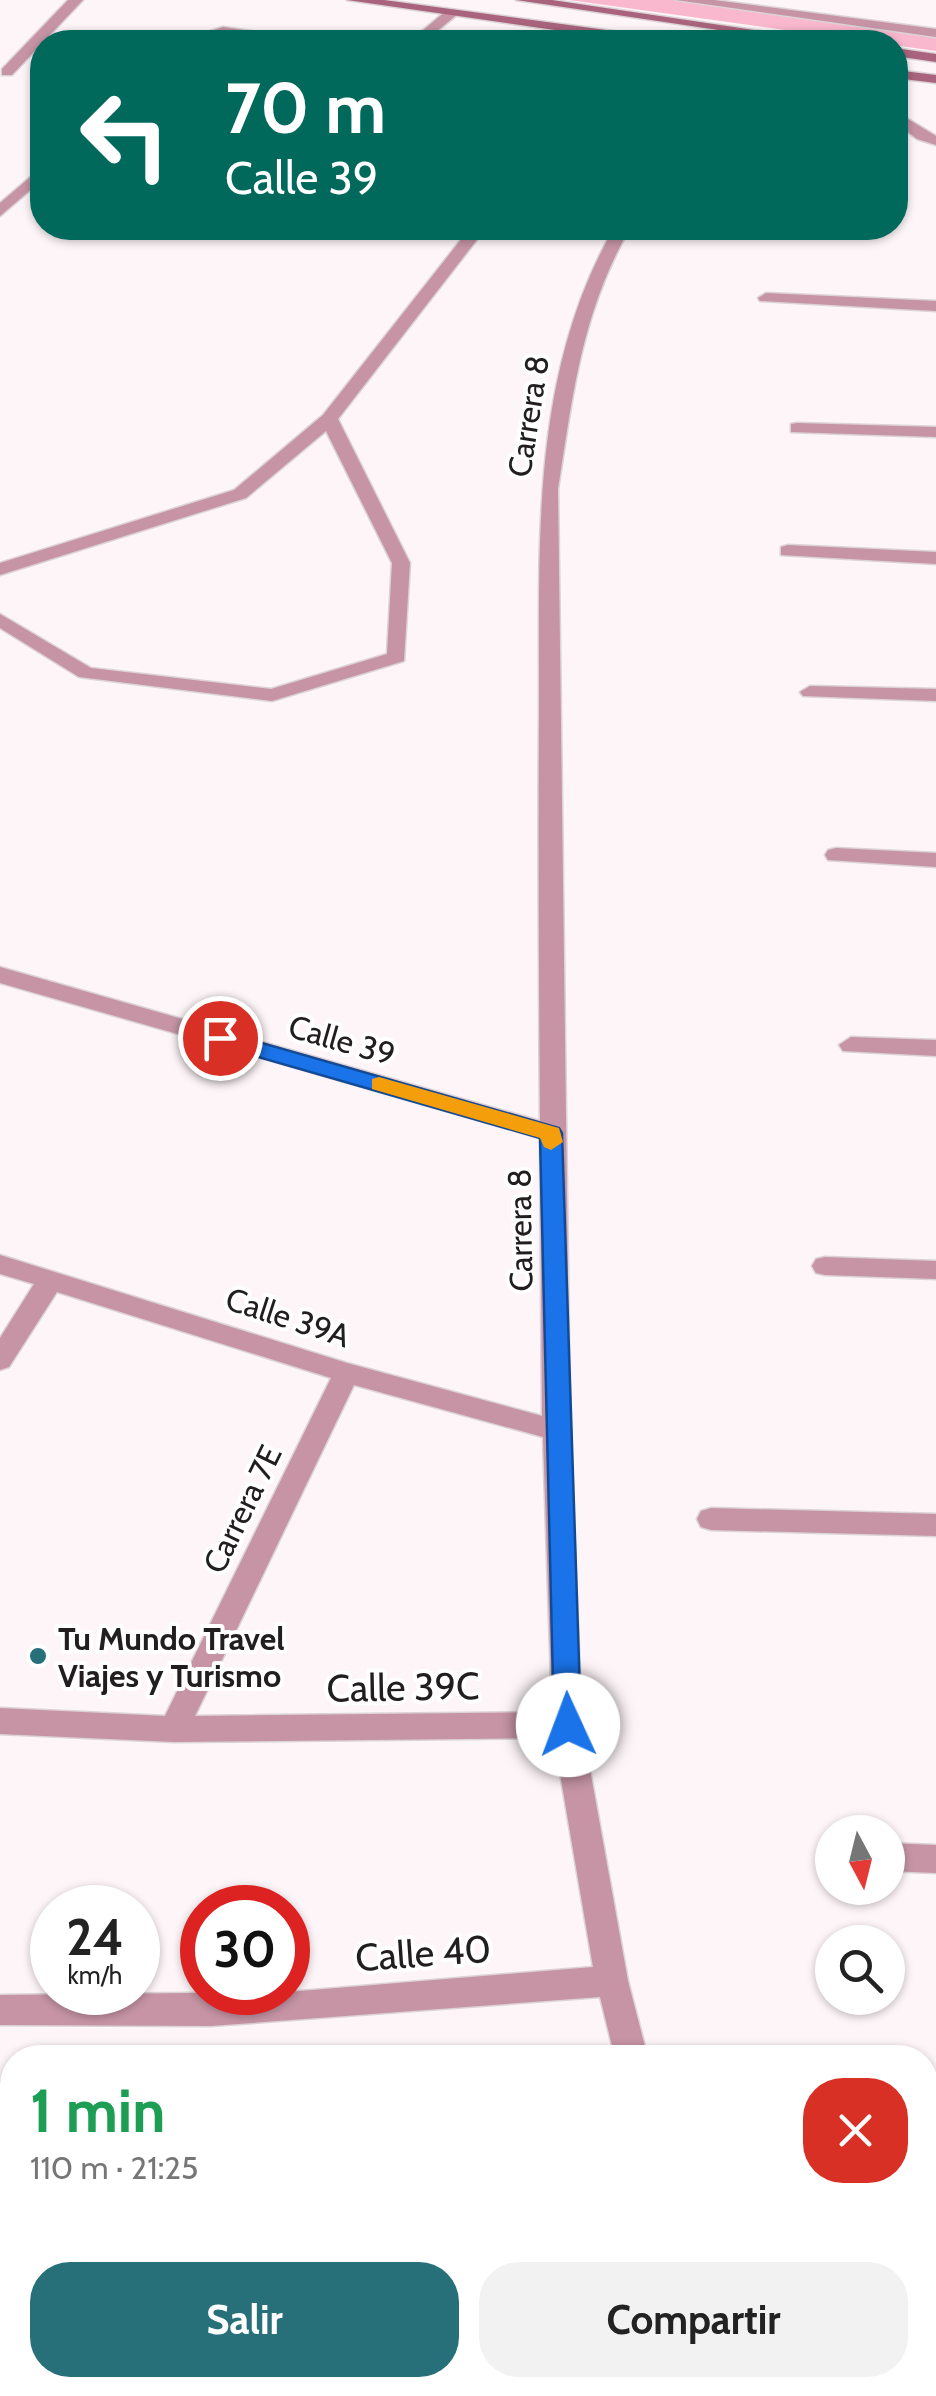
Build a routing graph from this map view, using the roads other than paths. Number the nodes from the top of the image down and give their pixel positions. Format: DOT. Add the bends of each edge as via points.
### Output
graph roads {
  1 [pos="76,0"];
  2 [pos="354,0"];
  3 [pos="523,0"];
  4 [pos="683,0"];
  5 [pos="452,14"];
  6 [pos="47,30"];
  7 [pos="431,30"];
  8 [pos="556,30"];
  9 [pos="712,30"];
  10 [pos="936,33"];
  11 [pos="30,48"];
  12 [pos="908,54"];
  13 [pos="936,58"];
  14 [pos="7,72"];
  15 [pos="908,76"];
  16 [pos="936,80"];
  17 [pos="908,126"];
  18 [pos="936,140"];
  19 [pos="30,183"];
  20 [pos="0,211"];
  21 [pos="469,240"];
  22 [pos="615,240"];
  23 [pos="766,298"];
  24 [pos="936,306"];
  25 [pos="329,419"];
  26 [pos="797,428"];
  27 [pos="936,432"];
  28 [pos="788,551"];
  29 [pos="936,558"];
  30 [pos="0,569"];
  31 [pos="0,620"];
  32 [pos="810,692"];
  33 [pos="936,695"];
  34 [pos="836,855"];
  35 [pos="936,860"];
  36 [pos="0,975"];
  37 [pos="851,1044"];
  38 [pos="936,1048"];
  39 [pos="551,1133"];
  40 [pos="0,1264"];
  41 [pos="824,1266"];
  42 [pos="936,1270"];
  43 [pos="52,1278"];
  44 [pos="0,1360"];
  45 [pos="347,1373"];
  46 [pos="556,1430"];
  47 [pos="710,1519"];
  48 [pos="936,1525"];
  49 [pos="0,1721"];
  50 [pos="568,1725"];
  51 [pos="174,1729"];
  52 [pos="905,1858"];
  53 [pos="936,1859"];
  54 [pos="612,1981"];
  55 [pos="0,2010"];
  56 [pos="629,2045"];
  1 -- 6 [label="street"];
  2 -- 5 [label="main road"];
  3 -- 9 [label="main road"];
  4 -- 10 [label="street"];
  5 -- 7 [label="street"];
  5 -- 8 [label="main road"];
  11 -- 14 [label="street"];
  12 -- 13 [label="main road"];
  15 -- 16 [label="main road"];
  17 -- 18 [label="street"];
  19 -- 20 [label="street"];
  21 -- 25 [label="street"];
  22 -- 39 [label="street, Carrera 8" via="571,349 548,489"];
  23 -- 24 [label="street"];
  25 -- 30 [label="street" via="240,494"];
  25 -- 31 [label="street" via="401,563 396,658 272,696 86,673"];
  26 -- 27 [label="street"];
  28 -- 29 [label="street"];
  32 -- 33 [label="street"];
  34 -- 35 [label="street"];
  36 -- 39 [label="street, Calle 39"];
  37 -- 38 [label="street"];
  39 -- 46 [label="street, Carrera 8"];
  40 -- 43 [label="street, Calle 39A"];
  41 -- 42 [label="street"];
  43 -- 44 [label="street"];
  43 -- 45 [label="street, Calle 39A"];
  45 -- 46 [label="street, Calle 39A"];
  45 -- 51 [label="street, Carrera 7E"];
  46 -- 50 [label="street, Carrera 8"];
  47 -- 48 [label="street"];
  49 -- 51 [label="street, Calle 39C"];
  50 -- 51 [label="street, Calle 39C"];
  50 -- 54 [label="street, Carrera 8"];
  52 -- 53 [label="street"];
  54 -- 55 [label="street, Calle 40" via="211,2011"];
  54 -- 56 [label="street, Carrera 8"];
}
